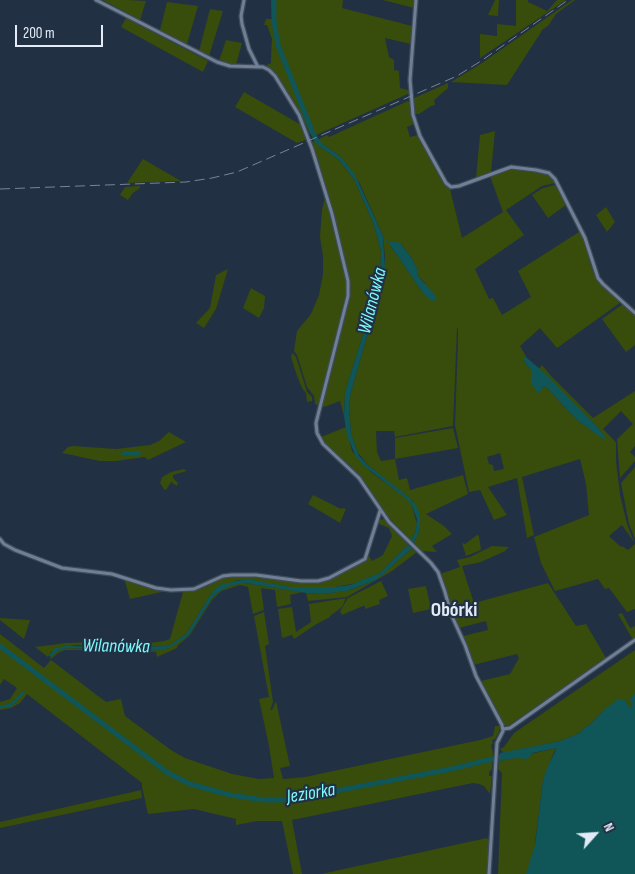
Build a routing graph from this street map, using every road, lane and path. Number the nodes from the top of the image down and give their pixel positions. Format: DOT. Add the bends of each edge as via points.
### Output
graph roads {
  1 [pos="96,0"];
  2 [pos="244,0"];
  3 [pos="416,0"];
  4 [pos="258,67"];
  5 [pos="635,313"];
  6 [pos="380,510"];
  7 [pos="0,539"];
  8 [pos="635,640"];
  9 [pos="503,729"];
  10 [pos="489,874"];
  1 -- 4 [label="street" via="217,62 236,67"];
  2 -- 4 [label="street" via="242,24"];
  3 -- 5 [label="street" via="410,80 413,115 420,136 446,184 457,187 511,167 549,173 585,238 598,278"];
  4 -- 6 [label="street" via="275,76 304,126 332,214 348,281 348,296 316,423 317,433 323,444 359,478"];
  6 -- 7 [label="street" via="364,559 318,581 232,575 194,589 171,590 112,574 62,568 14,550"];
  6 -- 9 [label="street" via="438,572 476,676"];
  8 -- 9 [label="street" via="510,728"];
  9 -- 10 [label="street" via="497,748"];
}
